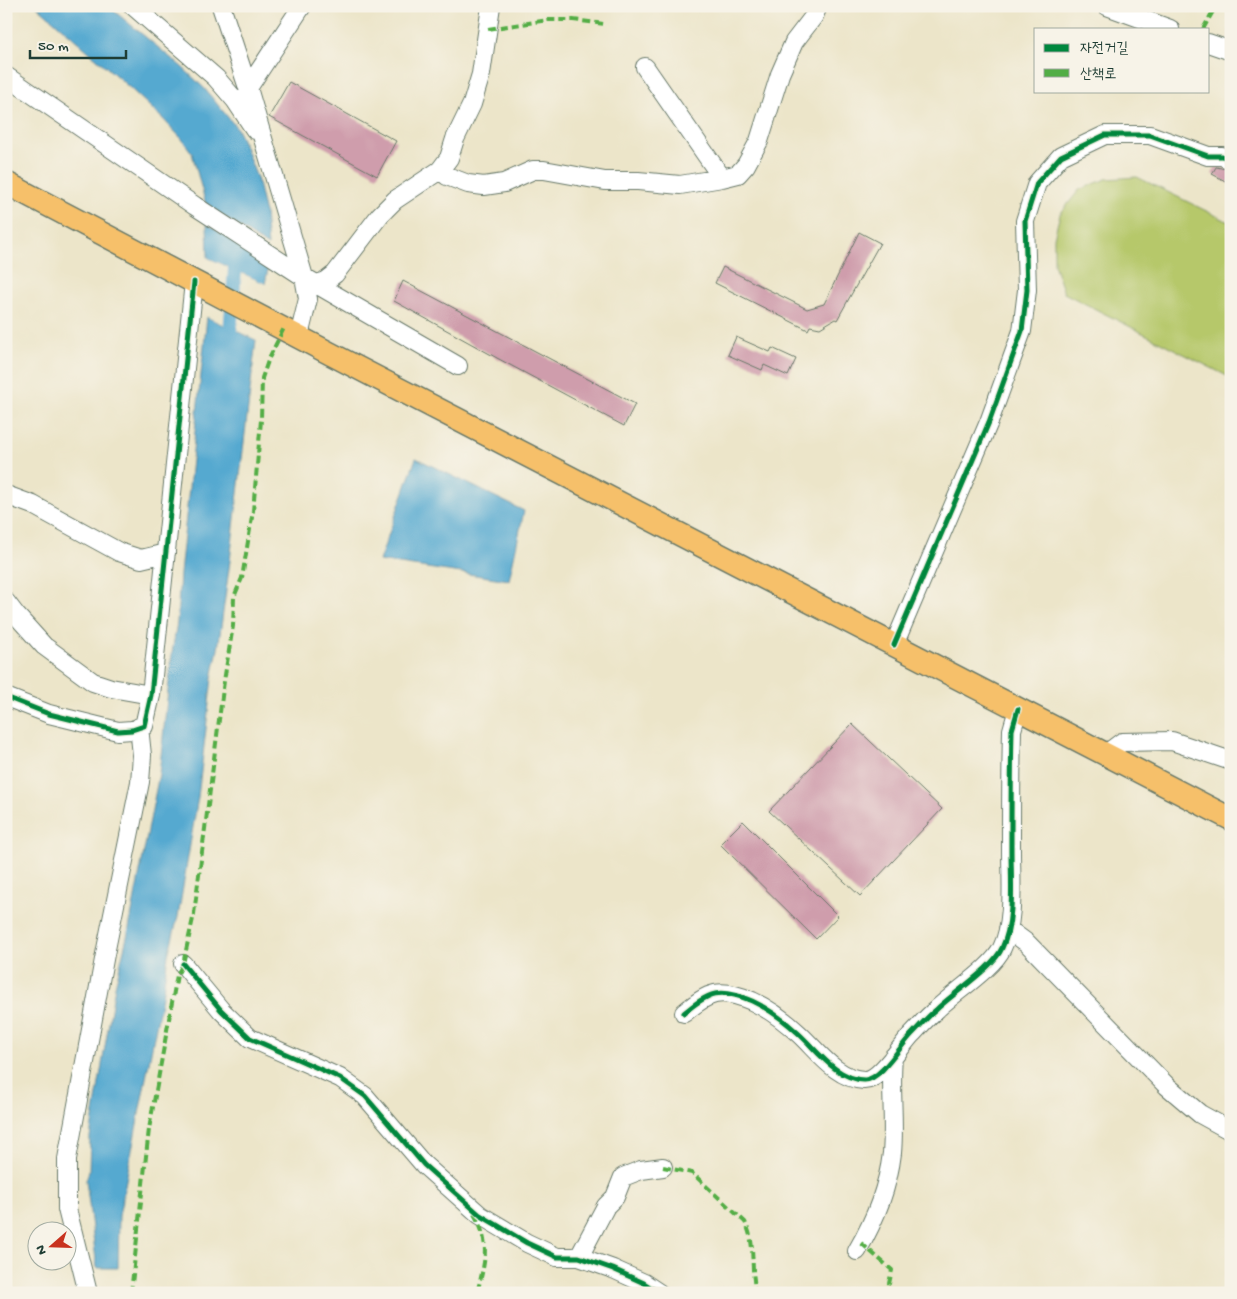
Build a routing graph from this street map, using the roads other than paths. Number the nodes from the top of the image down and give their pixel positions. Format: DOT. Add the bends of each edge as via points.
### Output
graph roads {
  1 [pos="133,6"];
  2 [pos="221,6"];
  3 [pos="302,6"];
  4 [pos="491,6"];
  5 [pos="818,6"];
  6 [pos="1107,6"];
  7 [pos="1167,28"];
  8 [pos="1210,44"];
  9 [pos="1231,51"];
  10 [pos="644,68"];
  11 [pos="6,76"];
  12 [pos="248,88"];
  13 [pos="263,140"];
  14 [pos="1231,160"];
  15 [pos="440,170"];
  16 [pos="722,178"];
  17 [pos="6,183"];
  18 [pos="310,281"];
  19 [pos="194,282"];
  20 [pos="291,332"];
  21 [pos="458,366"];
  22 [pos="6,494"];
  23 [pos="166,553"];
  24 [pos="6,602"];
  25 [pos="894,645"];
  26 [pos="151,695"];
  27 [pos="6,696"];
  28 [pos="1018,709"];
  29 [pos="139,727"];
  30 [pos="1106,754"];
  31 [pos="1231,761"];
  32 [pos="1231,819"];
  33 [pos="1008,929"];
  34 [pos="183,964"];
  35 [pos="684,1013"];
  36 [pos="893,1057"];
  37 [pos="1231,1131"];
  38 [pos="663,1167"];
  39 [pos="857,1251"];
  40 [pos="579,1257"];
  41 [pos="88,1293"];
  42 [pos="659,1293"];
  1 -- 13 [label="street" via="216,78"];
  2 -- 12 [label="street"];
  3 -- 12 [label="street"];
  4 -- 15 [label="street" via="481,74 472,104 449,158"];
  5 -- 16 [label="street" via="794,42 753,154 738,174"];
  6 -- 7 [label="street"];
  8 -- 9 [label="street"];
  10 -- 16 [label="street"];
  11 -- 18 [label="street"];
  12 -- 13 [label="street"];
  13 -- 18 [label="street"];
  14 -- 25 [label="street" via="1208,156 1150,135 1105,135 1061,156 1037,183 1025,221 1027,290 1022,331 989,422"];
  15 -- 16 [label="street" via="468,184 484,186 504,183 533,170 605,181 680,185"];
  15 -- 18 [label="street" via="394,200 335,274 326,281"];
  17 -- 19 [label="main road"];
  18 -- 20 [label="street" via="308,299"];
  18 -- 21 [label="street"];
  19 -- 20 [label="main road"];
  19 -- 23 [label="street"];
  20 -- 25 [label="main road"];
  22 -- 23 [label="street" via="119,552 141,559"];
  23 -- 26 [label="street"];
  24 -- 26 [label="street" via="44,646 93,682"];
  25 -- 28 [label="main road"];
  26 -- 29 [label="street" via="144,726"];
  27 -- 29 [label="street" via="49,714 118,731"];
  28 -- 30 [label="main road"];
  28 -- 33 [label="street" via="1012,730"];
  29 -- 41 [label="street" via="140,782 67,1159 67,1209"];
  30 -- 31 [label="street" via="1122,742 1172,741"];
  30 -- 32 [label="main road"];
  33 -- 36 [label="street" via="1002,950 935,1010"];
  33 -- 37 [label="street" via="1027,943 1167,1086 1200,1114"];
  34 -- 40 [label="street" via="221,1010 250,1038 340,1078 366,1096 424,1165 480,1215 526,1243 557,1257"];
  35 -- 36 [label="street" via="711,994 737,995 779,1016 837,1070 851,1078 866,1080 875,1076"];
  36 -- 39 [label="street" via="892,1155 878,1206"];
  38 -- 40 [label="street" via="623,1177"];
  40 -- 42 [label="street" via="613,1269"];
}
